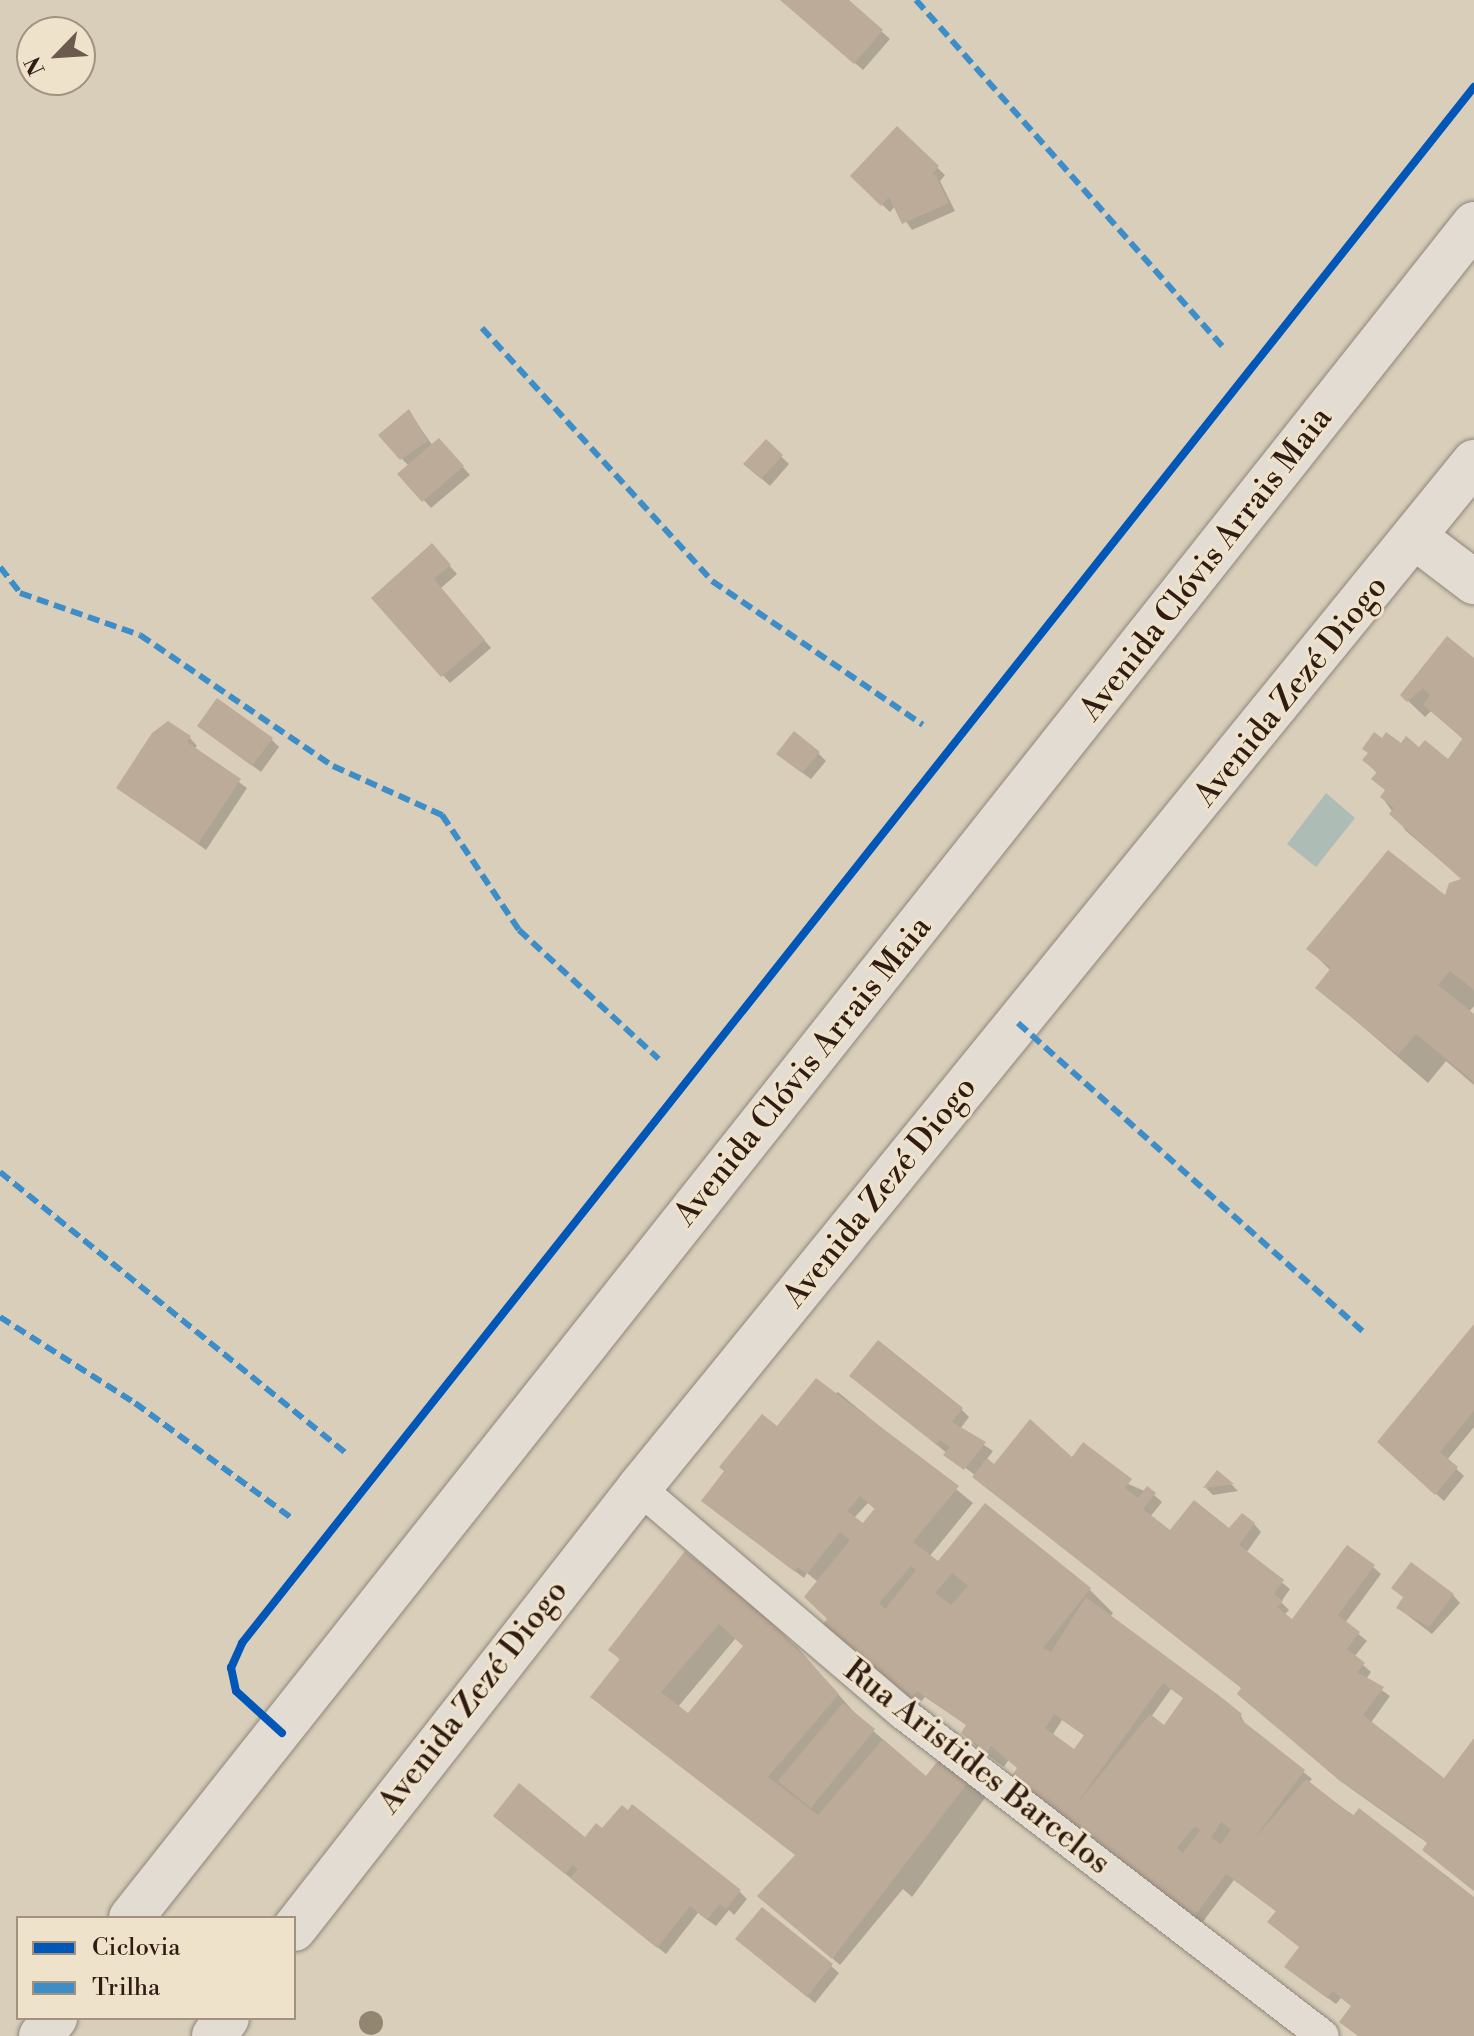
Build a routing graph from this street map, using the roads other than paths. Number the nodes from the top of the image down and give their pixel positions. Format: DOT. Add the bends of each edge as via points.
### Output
graph roads {
  1 [pos="1474,224"];
  2 [pos="1474,462"];
  3 [pos="1416,538"];
  4 [pos="1474,582"];
  5 [pos="639,1488"];
  6 [pos="133,1916"];
  7 [pos="296,1926"];
  8 [pos="53,2020"];
  9 [pos="41,2036"];
  10 [pos="1323,2036"];
  1 -- 6 [label="main road, Avenida Clóvis Arrais Maia"];
  2 -- 3 [label="main road, Avenida Zezé Diogo"];
  3 -- 4 [label="main road"];
  3 -- 5 [label="main road, Avenida Zezé Diogo"];
  5 -- 7 [label="main road, Avenida Zezé Diogo"];
  5 -- 10 [label="lane, Rua Aristides Barcelos" via="904,1714"];
  8 -- 9 [label="main road"];
}
